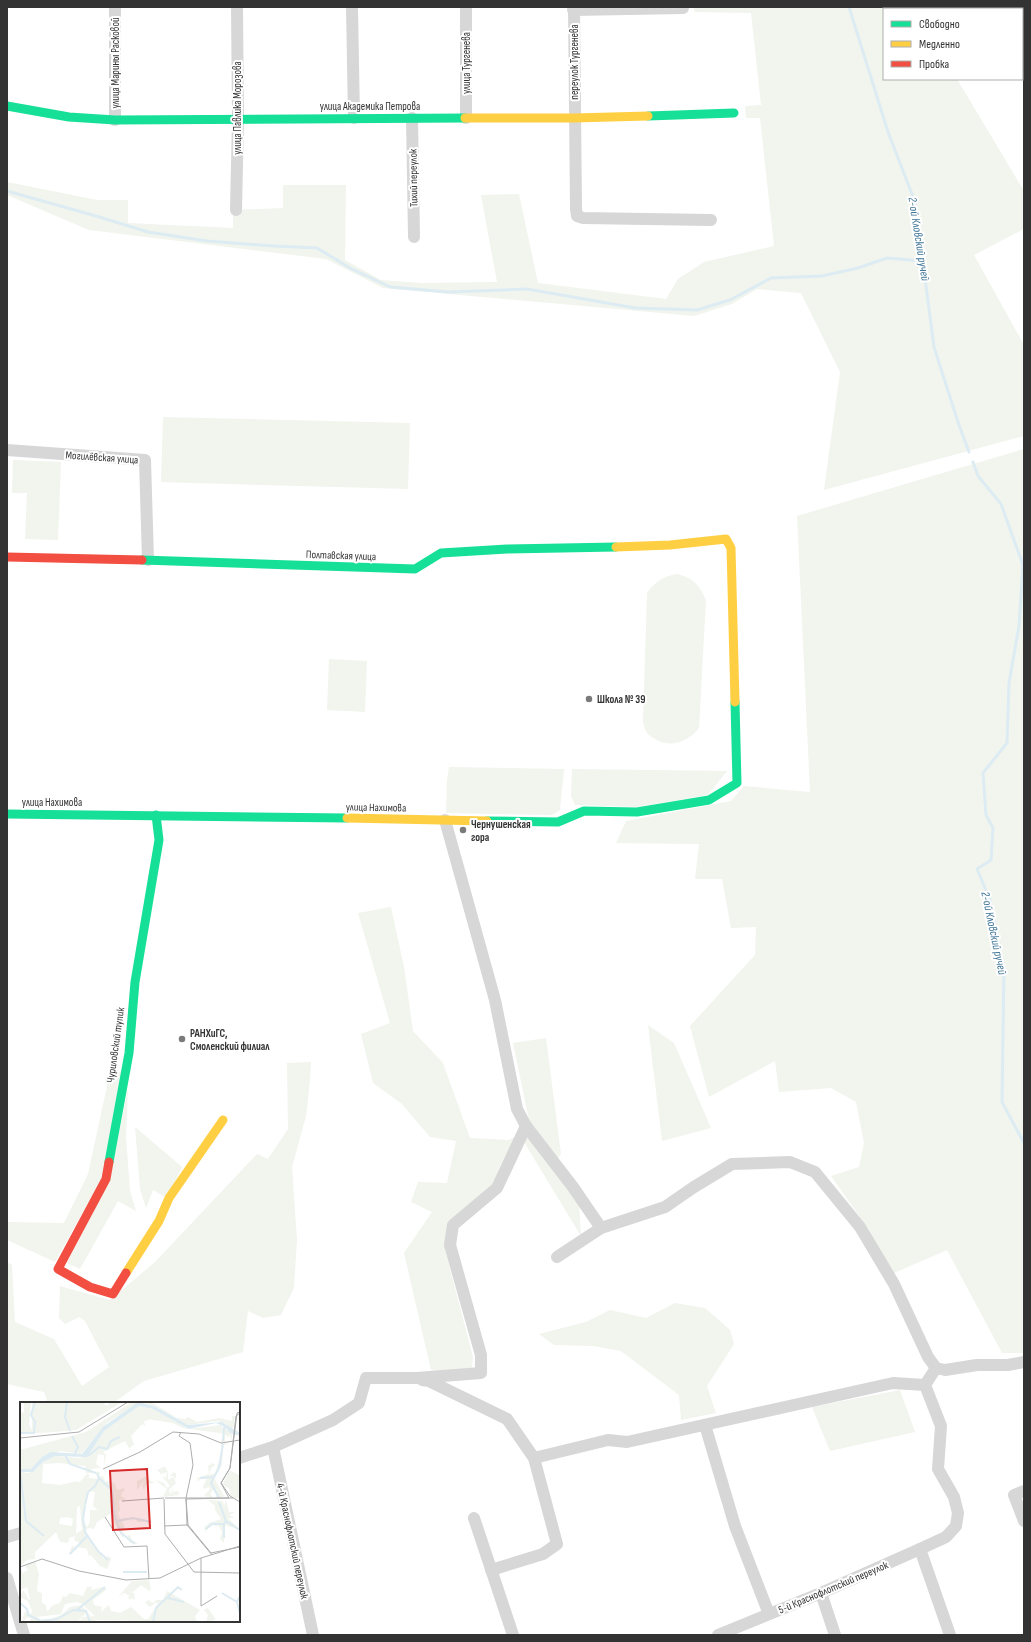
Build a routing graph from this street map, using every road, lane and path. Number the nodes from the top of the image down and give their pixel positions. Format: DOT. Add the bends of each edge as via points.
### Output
graph roads {
  1 [pos="115,7"];
  2 [pos="237,7"];
  3 [pos="352,7"];
  4 [pos="466,7"];
  5 [pos="684,8"];
  6 [pos="574,9"];
  7 [pos="7,106"];
  8 [pos="734,113"];
  9 [pos="354,118"];
  10 [pos="412,118"];
  11 [pos="466,118"];
  12 [pos="574,118"];
  13 [pos="238,119"];
  14 [pos="115,120"];
  15 [pos="236,210"];
  16 [pos="711,220"];
  17 [pos="414,237"];
  18 [pos="7,450"];
  19 [pos="7,557"];
  20 [pos="148,560"];
  21 [pos="737,783"];
  22 [pos="7,814"];
  23 [pos="156,814"];
  24 [pos="445,820"];
  25 [pos="223,1120"];
  26 [pos="526,1126"];
  27 [pos="601,1228"];
  28 [pos="557,1257"];
  29 [pos="1024,1362"];
  30 [pos="936,1368"];
  31 [pos="417,1378"];
  32 [pos="925,1385"];
  33 [pos="705,1425"];
  34 [pos="273,1447"];
  35 [pos="240,1458"];
  36 [pos="534,1458"];
  37 [pos="1024,1491"];
  38 [pos="474,1518"];
  39 [pos="1024,1521"];
  40 [pos="20,1533"];
  41 [pos="7,1537"];
  42 [pos="920,1549"];
  43 [pos="491,1570"];
  44 [pos="7,1578"];
  45 [pos="821,1593"];
  46 [pos="769,1614"];
  47 [pos="20,1622"];
  48 [pos="20,1622"];
  49 [pos="24,1635"];
  50 [pos="313,1635"];
  51 [pos="513,1635"];
  52 [pos="718,1635"];
  53 [pos="835,1635"];
  54 [pos="950,1635"];
  1 -- 14 [label="street, улица Марины Расковой"];
  2 -- 13 [label="street, улица Павлика Морозова"];
  3 -- 9 [label="street"];
  4 -- 11 [label="street, улица Тургенева"];
  5 -- 6 [label="street"];
  6 -- 12 [label="street, переулок Тургенева"];
  7 -- 14 [label="street, улица Академика Петрова" via="69,117"];
  8 -- 12 [label="street, улица Академика Петрова"];
  9 -- 10 [label="street, улица Академика Петрова"];
  9 -- 13 [label="street, улица Академика Петрова"];
  10 -- 11 [label="street, улица Академика Петрова"];
  10 -- 17 [label="street, Тихий переулок"];
  11 -- 12 [label="street, улица Академика Петрова"];
  12 -- 16 [label="street, переулок Тургенева" via="577,216"];
  13 -- 14 [label="street, улица Академика Петрова"];
  13 -- 15 [label="street, улица Павлика Морозова"];
  18 -- 20 [label="street, Могилёвская улица" via="145,460"];
  19 -- 20 [label="street, Полтавская улица"];
  20 -- 21 [label="street, Полтавская улица" via="415,569 441,553 670,545 726,539 731,548"];
  21 -- 24 [label="street, улица Нахимова" via="710,800 637,812 584,811 558,822"];
  22 -- 23 [label="street, улица Нахимова"];
  23 -- 24 [label="street, улица Нахимова"];
  23 -- 25 [label="street, Чуриловский тупик" via="159,840 135,982 129,1053 106,1179 58,1268 90,1287 113,1294 158,1221 169,1198"];
  24 -- 26 [label="street" via="495,1000 517,1109"];
  26 -- 27 [label="street"];
  26 -- 31 [label="street" via="497,1188 453,1225 450,1245 481,1355 481,1372"];
  27 -- 28 [label="street"];
  27 -- 30 [label="street" via="665,1208 732,1164 790,1162 815,1172 860,1228 894,1284 928,1357"];
  29 -- 30 [label="street" via="1008,1365 977,1364 945,1370"];
  30 -- 32 [label="street"];
  31 -- 34 [label="street" via="366,1378 359,1403 333,1420"];
  31 -- 36 [label="street" via="429,1381 507,1419"];
  32 -- 33 [label="street" via="893,1383"];
  32 -- 42 [label="street, 5-й Краснофлотский переулок" via="942,1426 938,1469 954,1497 958,1513 956,1526 946,1537"];
  33 -- 36 [label="street" via="627,1442 608,1440"];
  33 -- 46 [label="street" via="735,1526"];
  34 -- 35 [label="street"];
  34 -- 50 [label="street, 4-й Краснофлотский переулок"];
  36 -- 43 [label="street" via="557,1544 543,1554"];
  37 -- 39 [label="street" via="1014,1494"];
  38 -- 43 [label="street"];
  40 -- 41 [label="street"];
  42 -- 45 [label="street, 5-й Краснофлотский переулок"];
  42 -- 54 [label="street"];
  43 -- 51 [label="street"];
  44 -- 48 [label="street"];
  45 -- 46 [label="street, 5-й Краснофлотский переулок"];
  45 -- 53 [label="street"];
  46 -- 52 [label="street, 5-й Краснофлотский переулок"];
  47 -- 49 [label="street"];
}
